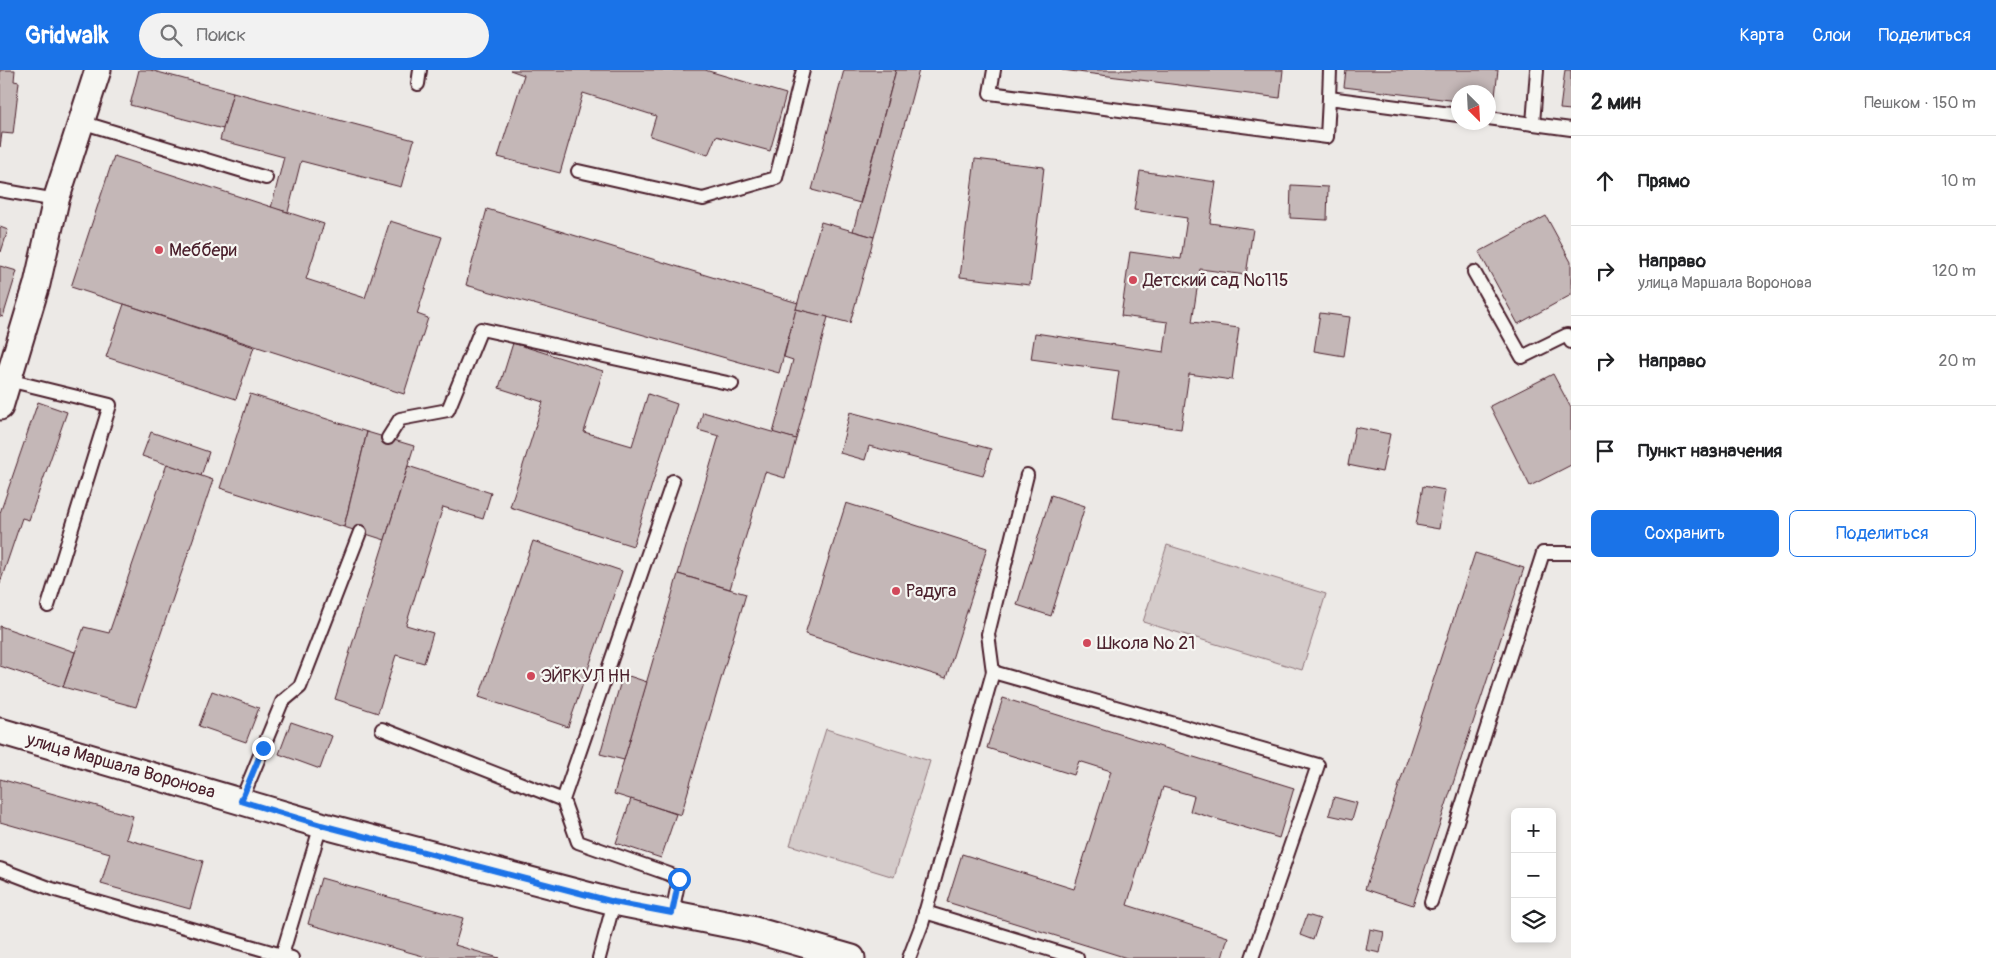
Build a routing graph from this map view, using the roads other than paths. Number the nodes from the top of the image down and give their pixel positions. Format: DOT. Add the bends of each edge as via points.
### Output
graph roads {
  1 [pos="98,70"];
  2 [pos="420,70"];
  3 [pos="803,70"];
  4 [pos="994,70"];
  5 [pos="1330,70"];
  6 [pos="1537,70"];
  7 [pos="418,84"];
  8 [pos="1329,98"];
  9 [pos="1451,114"];
  10 [pos="1496,119"];
  11 [pos="81,122"];
  12 [pos="1533,124"];
  13 [pos="1571,129"];
  14 [pos="578,172"];
  15 [pos="266,178"];
  16 [pos="0,190"];
  17 [pos="56,200"];
  18 [pos="1474,272"];
  19 [pos="1571,342"];
  20 [pos="8,380"];
  21 [pos="732,384"];
  22 [pos="0,407"];
  23 [pos="388,438"];
  24 [pos="1027,475"];
  25 [pos="673,481"];
  26 [pos="360,532"];
  27 [pos="1571,553"];
  28 [pos="48,606"];
  29 [pos="993,672"];
  30 [pos="382,728"];
  31 [pos="0,731"];
  32 [pos="563,800"];
  33 [pos="241,801"];
  34 [pos="321,825"];
  35 [pos="0,870"];
  36 [pos="614,902"];
  37 [pos="1431,902"];
  38 [pos="925,912"];
  39 [pos="672,913"];
  40 [pos="287,957"];
  41 [pos="599,958"];
  42 [pos="852,958"];
  43 [pos="909,958"];
  44 [pos="1077,958"];
  45 [pos="1252,958"];
  1 -- 11 [label="street"];
  2 -- 7 [label="lane"];
  3 -- 14 [label="lane" via="776,178 703,199"];
  4 -- 8 [label="lane" via="990,93 1327,137"];
  5 -- 8 [label="lane"];
  6 -- 12 [label="lane"];
  8 -- 9 [label="lane"];
  10 -- 12 [label="lane"];
  11 -- 15 [label="lane"];
  11 -- 17 [label="street"];
  12 -- 13 [label="lane"];
  16 -- 17 [label="lane"];
  17 -- 20 [label="street" via="37,284"];
  18 -- 19 [label="lane" via="1522,357 1567,335"];
  20 -- 22 [label="street"];
  20 -- 28 [label="lane" via="110,405"];
  21 -- 23 [label="lane" via="481,329 448,410 400,419"];
  24 -- 29 [label="lane" via="988,634"];
  25 -- 32 [label="lane"];
  26 -- 33 [label="lane" via="300,687 282,702"];
  27 -- 37 [label="lane" via="1543,553"];
  29 -- 38 [label="lane"];
  29 -- 45 [label="lane" via="1318,765"];
  30 -- 32 [label="lane"];
  31 -- 33 [label="street, улица Маршала Воронова"];
  32 -- 39 [label="lane" via="578,842 679,879"];
  33 -- 34 [label="street, улица Маршала Воронова"];
  34 -- 36 [label="street, улица Маршала Воронова"];
  34 -- 40 [label="lane"];
  35 -- 40 [label="lane" via="52,889"];
  36 -- 39 [label="street, улица Маршала Воронова"];
  36 -- 41 [label="lane"];
  38 -- 43 [label="lane"];
  38 -- 44 [label="lane"];
  39 -- 42 [label="street, улица Маршала Воронова" via="751,929"];
}
